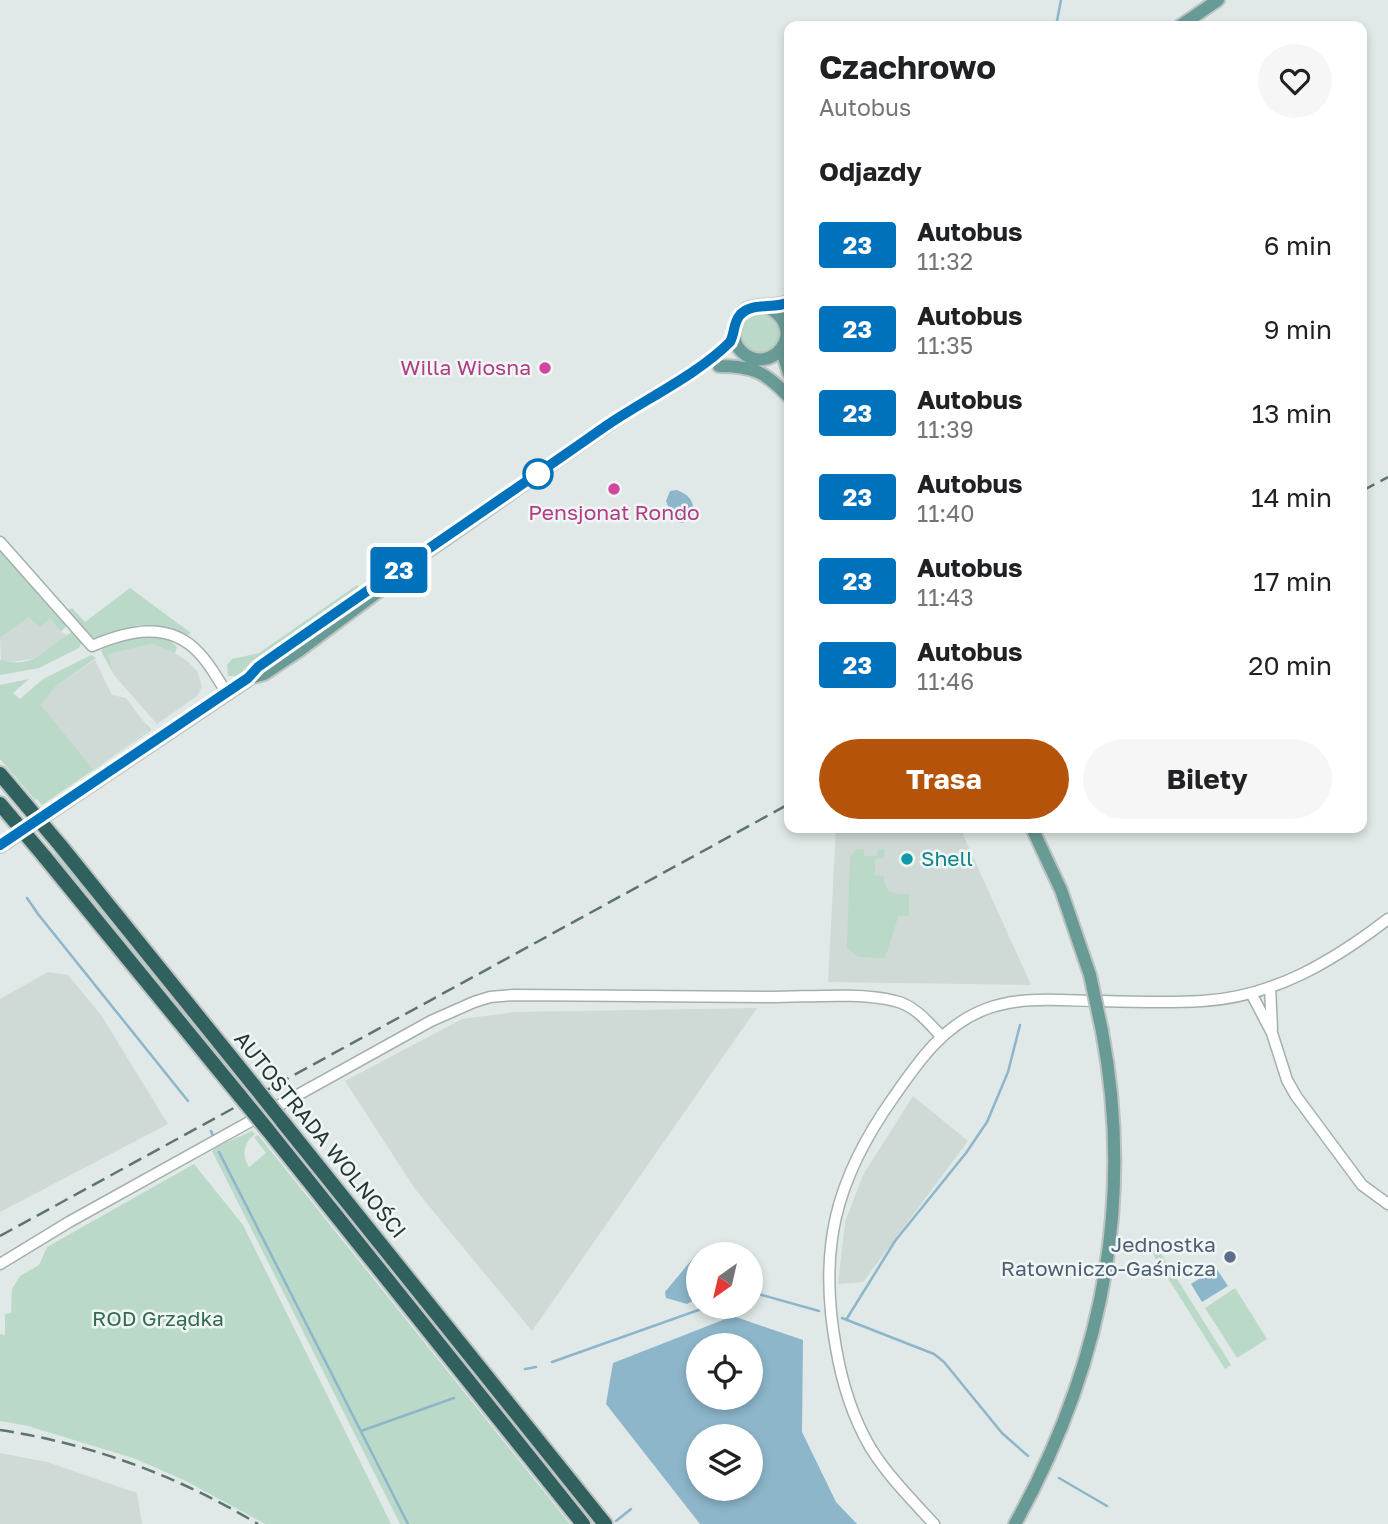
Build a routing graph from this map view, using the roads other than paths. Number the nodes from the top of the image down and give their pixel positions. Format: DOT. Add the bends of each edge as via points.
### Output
graph roads {
  1 [pos="1218,0"];
  2 [pos="1187,21"];
  3 [pos="784,305"];
  4 [pos="767,307"];
  5 [pos="784,322"];
  6 [pos="734,336"];
  7 [pos="784,340"];
  8 [pos="752,358"];
  9 [pos="719,366"];
  10 [pos="693,372"];
  11 [pos="784,387"];
  12 [pos="784,391"];
  13 [pos="0,542"];
  14 [pos="227,693"];
  15 [pos="0,774"];
  16 [pos="0,804"];
  17 [pos="1034,833"];
  18 [pos="0,845"];
  19 [pos="1388,919"];
  20 [pos="1270,987"];
  21 [pos="1251,993"];
  22 [pos="1272,1033"];
  23 [pos="941,1036"];
  24 [pos="1388,1204"];
  25 [pos="0,1264"];
  26 [pos="583,1524"];
  27 [pos="605,1524"];
  28 [pos="934,1524"];
  29 [pos="1015,1524"];
  1 -- 2 [label="main road"];
  3 -- 4 [label="main road"];
  4 -- 5 [label="main road"];
  4 -- 6 [label="main road" via="747,309 735,325"];
  6 -- 8 [label="main road" via="739,349"];
  6 -- 10 [label="main road"];
  7 -- 8 [label="main road" via="780,351 771,357"];
  8 -- 9 [label="main road" via="739,356"];
  8 -- 11 [label="main road" via="768,363"];
  9 -- 10 [label="main road"];
  9 -- 12 [label="main road" via="758,371"];
  10 -- 14 [label="main road" via="637,405 425,553 300,650"];
  13 -- 14 [label="street" via="92,646 136,631 171,635 200,654"];
  14 -- 18 [label="main road"];
  15 -- 27 [label="highway, AUTOSTRADA WOLNOŚCI, bridge"];
  16 -- 26 [label="highway, AUTOSTRADA WOLNOŚCI, bridge"];
  17 -- 29 [label="main road, bridge" via="1090,975 1102,1031 1111,1091 1113,1205 1097,1321 1080,1382 1050,1457"];
  19 -- 20 [label="street" via="1328,962"];
  20 -- 21 [label="street"];
  20 -- 22 [label="street"];
  21 -- 22 [label="street"];
  21 -- 23 [label="street" via="1204,1001 1023,1001 988,1008"];
  22 -- 24 [label="street" via="1296,1096 1362,1185"];
  23 -- 25 [label="street" via="916,1011 894,1000 490,997 400,1037"];
  23 -- 28 [label="street" via="881,1114 854,1163 835,1218 828,1270 833,1335 852,1411 871,1449"];
}
